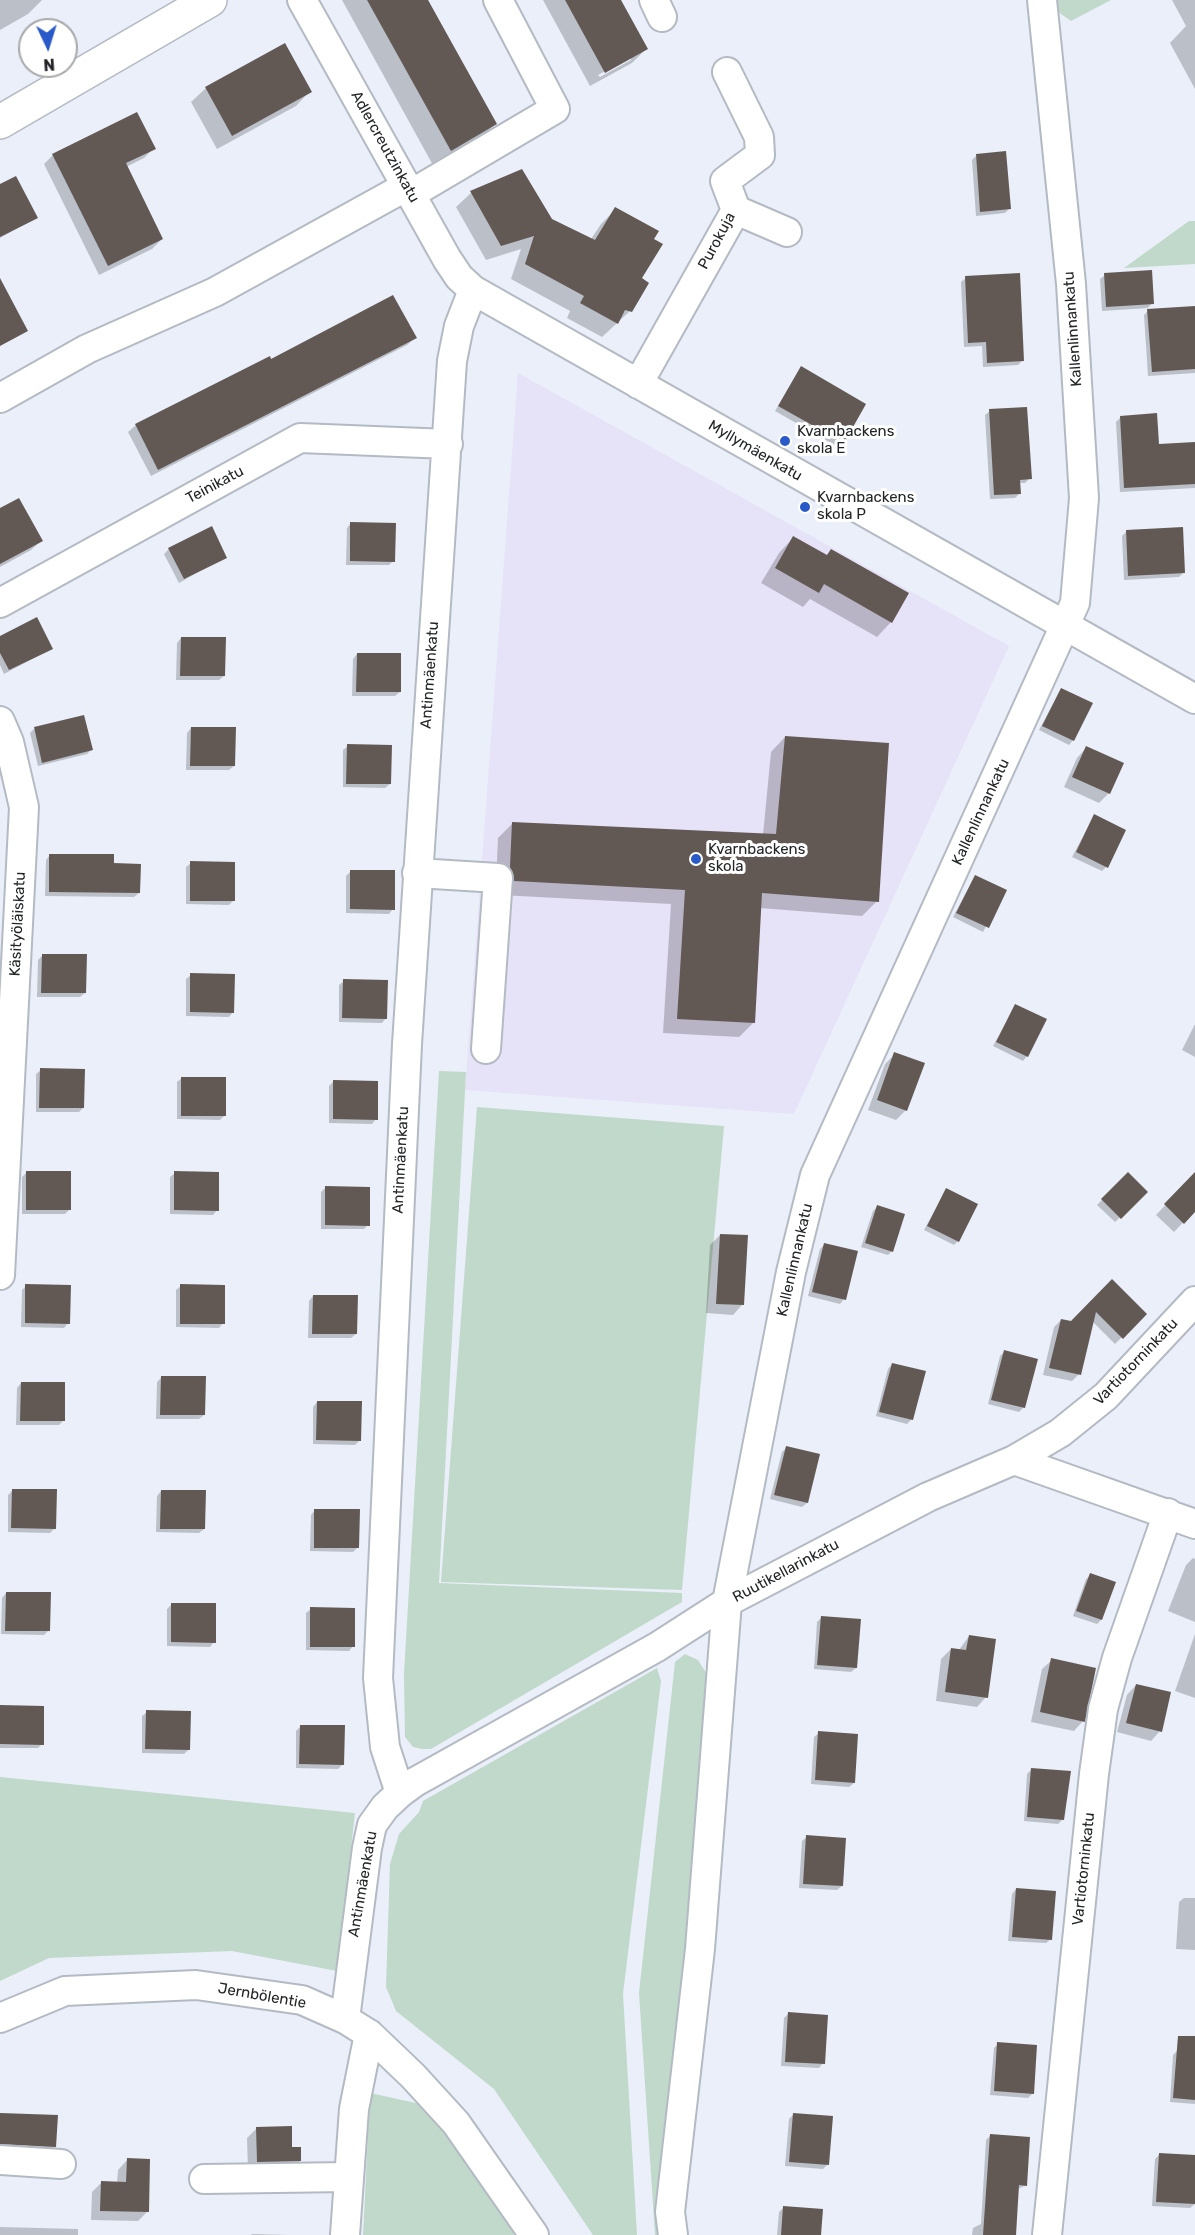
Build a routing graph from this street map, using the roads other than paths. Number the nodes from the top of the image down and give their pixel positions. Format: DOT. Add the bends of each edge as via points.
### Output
graph roads {
  1 [pos="210,0"];
  2 [pos="302,0"];
  3 [pos="498,0"];
  4 [pos="1042,0"];
  5 [pos="727,72"];
  6 [pos="0,122"];
  7 [pos="409,190"];
  8 [pos="736,210"];
  9 [pos="787,232"];
  10 [pos="473,290"];
  11 [pos="638,384"];
  12 [pos="0,398"];
  13 [pos="448,444"];
  14 [pos="0,603"];
  15 [pos="1065,627"];
  16 [pos="1195,699"];
  17 [pos="0,721"];
  18 [pos="417,873"];
  19 [pos="486,1049"];
  20 [pos="0,1275"];
  21 [pos="1195,1301"];
  22 [pos="1014,1460"];
  23 [pos="1168,1513"];
  24 [pos="1195,1524"];
  25 [pos="727,1602"];
  26 [pos="400,1793"];
  27 [pos="0,2018"];
  28 [pos="357,2027"];
  29 [pos="0,2160"];
  30 [pos="62,2164"];
  31 [pos="348,2177"];
  32 [pos="204,2179"];
  33 [pos="345,2235"];
  34 [pos="534,2235"];
  35 [pos="673,2235"];
  36 [pos="1047,2235"];
  1 -- 6 [label="main road"];
  2 -- 7 [label="street, Adlercreutzinkatu"];
  3 -- 7 [label="street" via="555,109"];
  4 -- 15 [label="street, Kallenlinnankatu" via="1071,284 1084,498 1079,577 1075,603"];
  5 -- 8 [label="street, Purokuja" via="759,137 760,155 725,181"];
  7 -- 10 [label="street, Adlercreutzinkatu" via="459,277"];
  7 -- 12 [label="street" via="215,292 87,349"];
  8 -- 9 [label="street"];
  8 -- 11 [label="street, Purokuja"];
  10 -- 11 [label="street, Myllymäenkatu"];
  10 -- 13 [label="street, Antinmäenkatu" via="459,326 452,361"];
  11 -- 15 [label="street, Myllymäenkatu"];
  13 -- 14 [label="street, Teinikatu" via="300,438"];
  13 -- 18 [label="street, Antinmäenkatu"];
  15 -- 16 [label="street, Myllymäenkatu"];
  15 -- 25 [label="street, Kallenlinnankatu" via="815,1175 791,1272"];
  17 -- 20 [label="street, Käsityöläiskatu" via="9,742 24,807"];
  18 -- 19 [label="street" via="498,878"];
  18 -- 26 [label="street, Antinmäenkatu" via="378,1678 386,1747"];
  21 -- 22 [label="street, Vartiotorninkatu" via="1106,1396 1060,1433"];
  22 -- 23 [label="street"];
  22 -- 25 [label="street, Ruutikellarinkatu" via="928,1497"];
  23 -- 24 [label="street"];
  23 -- 36 [label="street, Vartiotorninkatu" via="1103,1709"];
  25 -- 26 [label="street, Ruutikellarinkatu" via="657,1647"];
  25 -- 35 [label="street, Kallenlinnankatu" via="700,1949 670,2212"];
  26 -- 28 [label="street, Antinmäenkatu" via="372,1825 367,1848"];
  27 -- 28 [label="street, Jernbölentie" via="65,1990 196,1985 302,2000"];
  28 -- 31 [label="street, Antinmäenkatu"];
  28 -- 34 [label="street, Jernbölentie" via="413,2076 456,2123"];
  29 -- 30 [label="street"];
  31 -- 32 [label="street"];
  31 -- 33 [label="street, Antinmäenkatu"];
}
